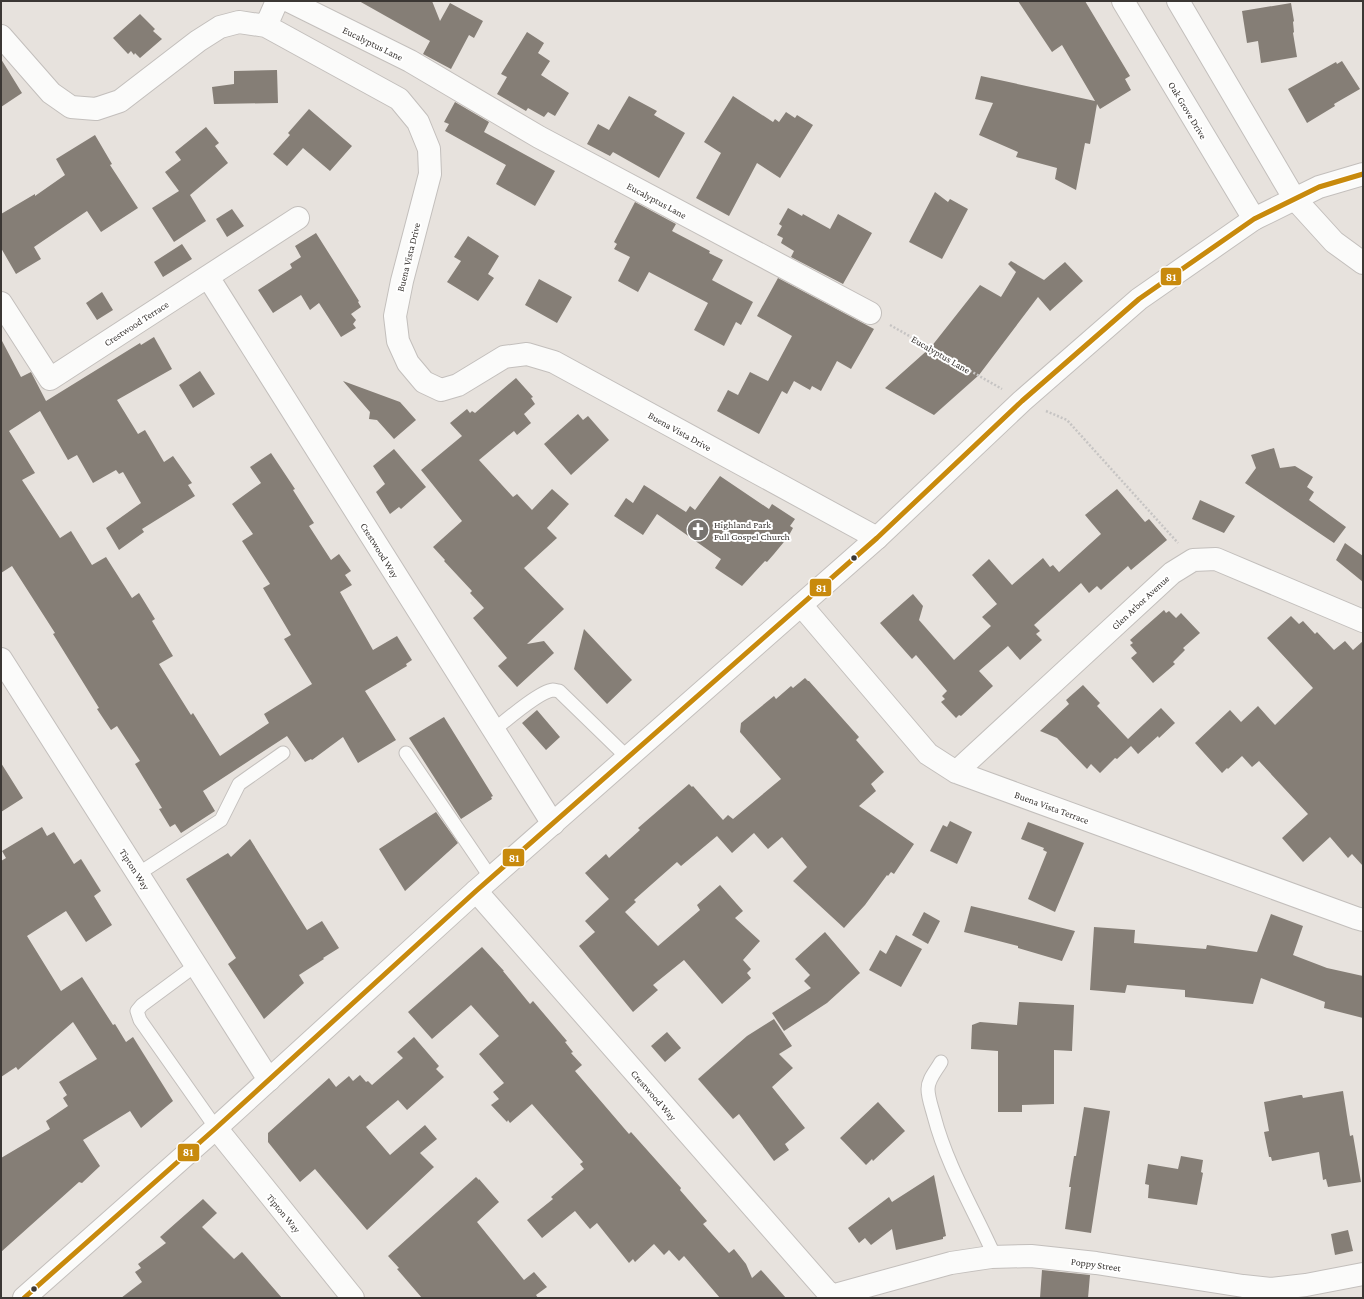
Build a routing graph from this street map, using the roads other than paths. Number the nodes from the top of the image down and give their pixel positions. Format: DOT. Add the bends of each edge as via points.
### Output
graph roads {
  1 [pos="277,1"];
  2 [pos="289,1"];
  3 [pos="1123,1"];
  4 [pos="1178,1"];
  5 [pos="266,26"];
  6 [pos="1,36"];
  7 [pos="1363,174"];
  8 [pos="1294,198"];
  9 [pos="298,218"];
  10 [pos="1254,219"];
  11 [pos="1363,263"];
  12 [pos="208,277"];
  13 [pos="1,303"];
  14 [pos="870,313"];
  15 [pos="877,538"];
  16 [pos="801,605"];
  17 [pos="1363,621"];
  18 [pos="1,659"];
  19 [pos="494,730"];
  20 [pos="283,753"];
  21 [pos="406,753"];
  22 [pos="628,758"];
  23 [pos="956,772"];
  24 [pos="553,824"];
  25 [pos="138,874"];
  26 [pos="483,885"];
  27 [pos="1363,920"];
  28 [pos="196,965"];
  29 [pos="941,1062"];
  30 [pos="269,1080"];
  31 [pos="216,1128"];
  32 [pos="995,1257"];
  33 [pos="1363,1274"];
  34 [pos="829,1297"];
  35 [pos="24,1298"];
  36 [pos="353,1298"];
  1 -- 5 [label="street"];
  2 -- 14 [label="street, Eucalyptus Lane" via="410,61 539,137"];
  3 -- 10 [label="street, Oak Grove Drive"];
  4 -- 8 [label="street"];
  5 -- 6 [label="street, Buena Vista Drive" via="239,22 220,27 120,101 96,109 71,107 51,93"];
  5 -- 15 [label="street, Buena Vista Drive" via="399,99 418,122 429,149 430,174 395,316 398,341 408,363 424,382 441,390 458,385 504,357 527,354 554,362"];
  7 -- 8 [label="street" via="1319,187"];
  8 -- 10 [label="street"];
  8 -- 11 [label="street" via="1334,242"];
  9 -- 12 [label="street, Crestwood Terrace"];
  10 -- 15 [label="street" via="1139,299 1022,401"];
  12 -- 13 [label="street, Crestwood Terrace" via="50,378"];
  12 -- 19 [label="street, Crestwood Way"];
  15 -- 16 [label="street"];
  16 -- 22 [label="street"];
  16 -- 23 [label="street, Buena Vista Terrace" via="928,754"];
  17 -- 23 [label="street, Glen Arbor Avenue" via="1216,559 1193,560 1172,573"];
  18 -- 25 [label="street, Tipton Way"];
  19 -- 22 [label="lane" via="516,711 545,693 559,691"];
  19 -- 24 [label="street, Crestwood Way"];
  20 -- 25 [label="lane" via="239,784 221,820"];
  21 -- 26 [label="lane"];
  22 -- 24 [label="street"];
  23 -- 27 [label="street, Buena Vista Terrace"];
  24 -- 26 [label="street"];
  25 -- 28 [label="street, Tipton Way"];
  26 -- 30 [label="street"];
  26 -- 34 [label="street, Crestwood Way"];
  28 -- 30 [label="street, Tipton Way"];
  28 -- 31 [label="lane" via="137,1010 140,1020"];
  29 -- 32 [label="lane" via="929,1080 928,1089 938,1132"];
  30 -- 31 [label="street"];
  31 -- 35 [label="street"];
  31 -- 36 [label="street, Tipton Way"];
  32 -- 33 [label="street, Poppy Street" via="1031,1256 1096,1263 1271,1289"];
  32 -- 34 [label="street, Poppy Street" via="951,1264"];
}
